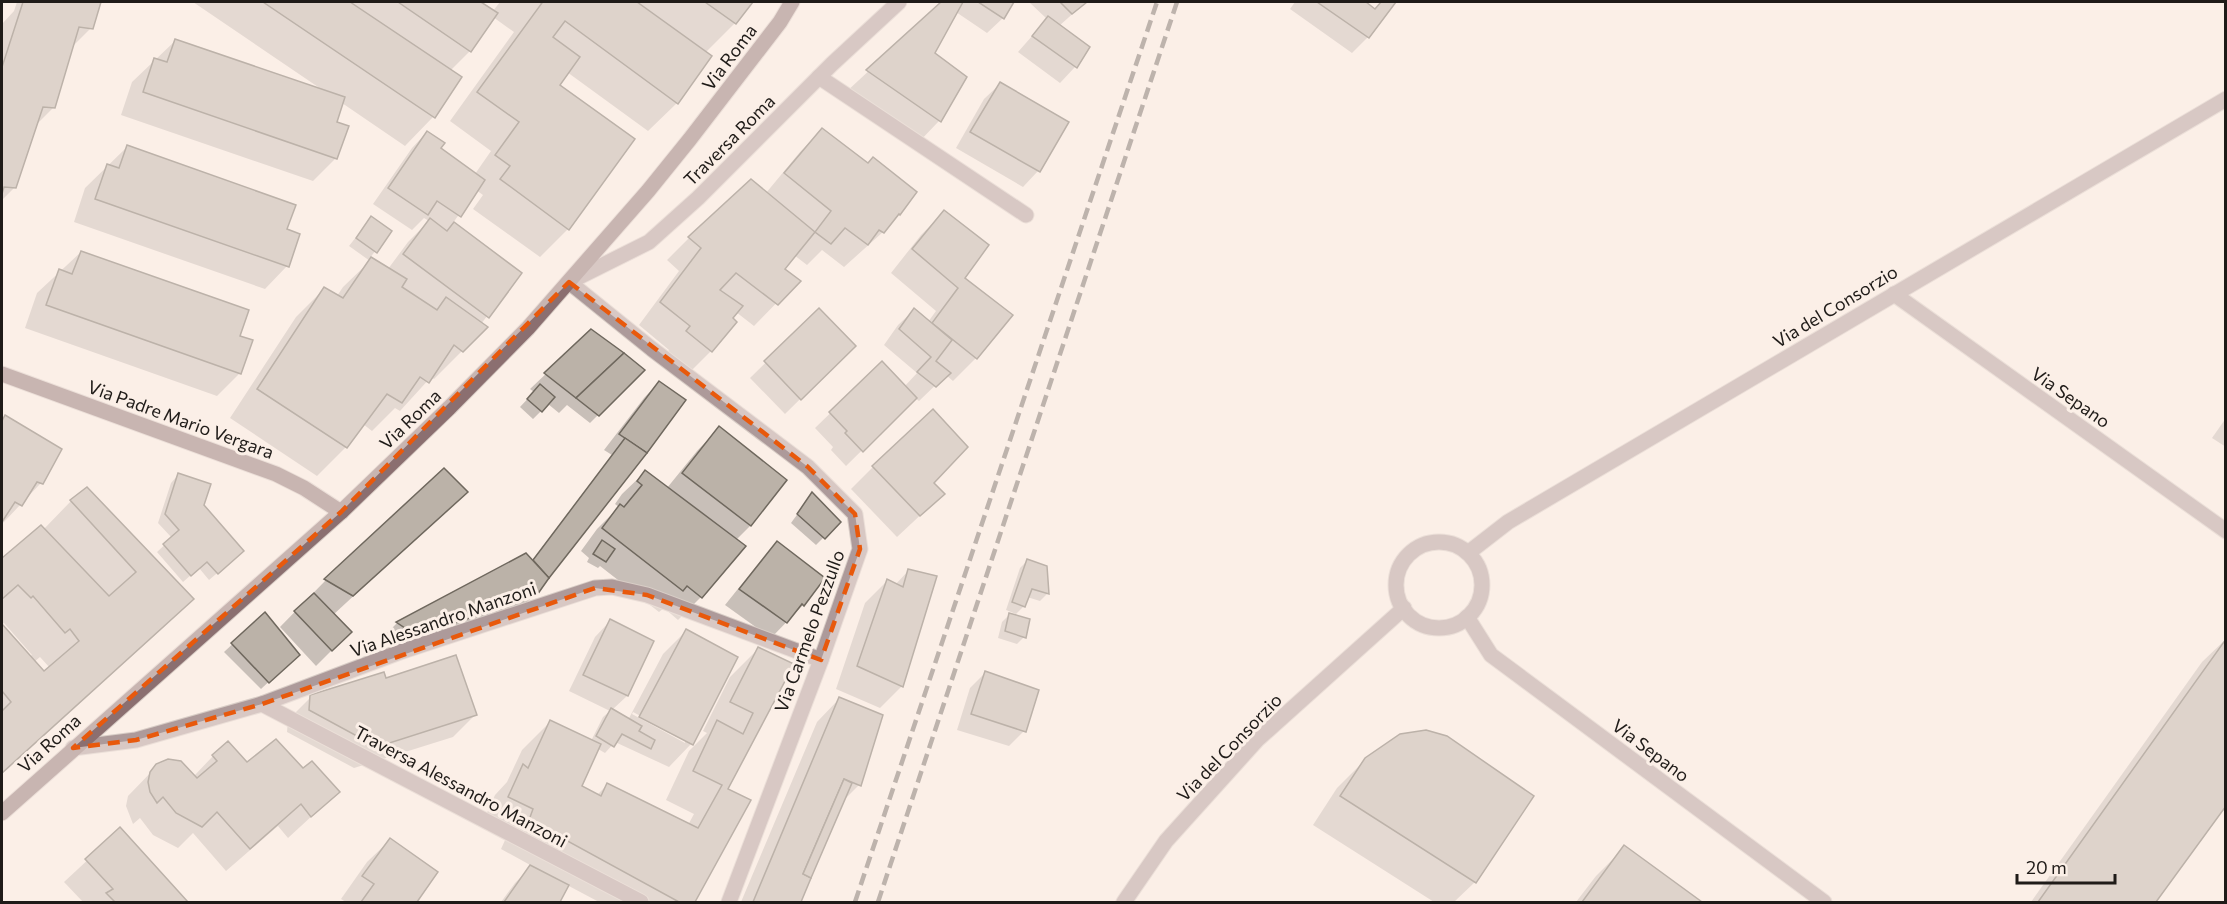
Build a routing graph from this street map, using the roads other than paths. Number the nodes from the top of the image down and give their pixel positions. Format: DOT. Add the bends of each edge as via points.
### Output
graph roads {
  1 [pos="792,2"];
  2 [pos="899,2"];
  3 [pos="819,77"];
  4 [pos="2226,99"];
  5 [pos="1026,215"];
  6 [pos="569,282"];
  7 [pos="1894,294"];
  8 [pos="2,374"];
  9 [pos="341,512"];
  10 [pos="2226,531"];
  11 [pos="1468,553"];
  12 [pos="1404,608"];
  13 [pos="1467,618"];
  14 [pos="821,660"];
  15 [pos="262,704"];
  16 [pos="73,748"];
  17 [pos="2,813"];
  18 [pos="641,903"];
  19 [pos="729,903"];
  20 [pos="1124,903"];
  21 [pos="1824,903"];
  1 -- 6 [label="street, Via Roma" via="703,123"];
  2 -- 3 [label="street, Traversa Roma"];
  3 -- 5 [label="street"];
  3 -- 6 [label="street, Traversa Roma" via="649,242"];
  4 -- 7 [label="street, Via del Consorzio"];
  6 -- 9 [label="street, Via Roma" via="473,384"];
  6 -- 14 [label="street, Via Carmelo Pezzullo" via="808,467 855,514 860,549"];
  7 -- 10 [label="street, Via Sepano"];
  7 -- 11 [label="street, Via del Consorzio" via="1508,522"];
  8 -- 9 [label="street, Via Padre Mario Vergara" via="276,474"];
  9 -- 16 [label="street, Via Roma"];
  11 -- 12 [label="street" via="1443,542 1430,542 1412,552 1399,569 1396,582"];
  11 -- 13 [label="street" via="1482,578 1481,593"];
  12 -- 13 [label="street" via="1426,626 1441,628"];
  12 -- 20 [label="street, Via del Consorzio" via="1257,740 1166,841"];
  13 -- 21 [label="street, Via Sepano" via="1491,655"];
  14 -- 15 [label="street, Via Alessandro Manzoni" via="647,595 612,587 595,588 400,652"];
  14 -- 19 [label="street, Via Carmelo Pezzullo"];
  15 -- 16 [label="street, Via Alessandro Manzoni" via="136,740"];
  15 -- 18 [label="street, Traversa Alessandro Manzoni"];
  16 -- 17 [label="street, Via Roma"];
}
